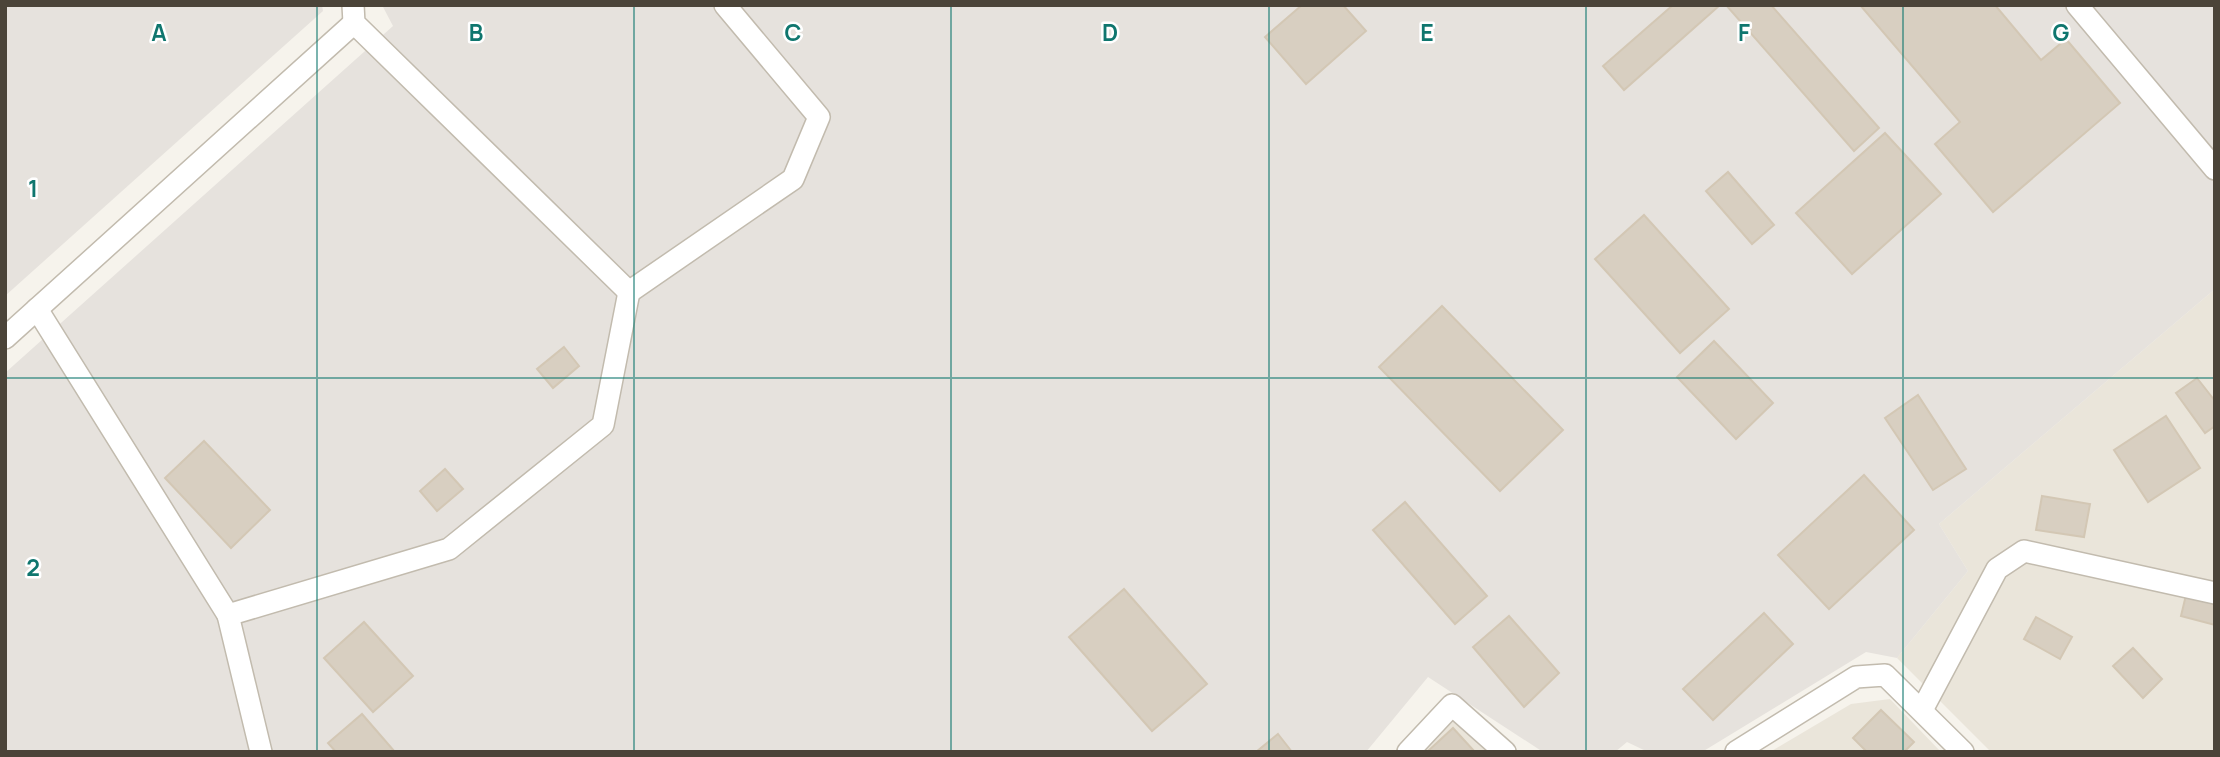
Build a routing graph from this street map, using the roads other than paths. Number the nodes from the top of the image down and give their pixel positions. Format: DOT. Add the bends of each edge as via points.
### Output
graph roads {
  1 [pos="725,5"];
  2 [pos="2077,5"];
  3 [pos="354,14"];
  4 [pos="2215,169"];
  5 [pos="629,292"];
  6 [pos="37,309"];
  7 [pos="5,338"];
  8 [pos="2215,593"];
  9 [pos="228,615"];
  10 [pos="1922,710"];
  11 [pos="261,752"];
  12 [pos="1408,752"];
  13 [pos="1505,752"];
  14 [pos="1736,752"];
  15 [pos="1963,752"];
  1 -- 5 [label="lane" via="819,117 793,180"];
  2 -- 4 [label="lane"];
  3 -- 5 [label="lane"];
  3 -- 6 [label="lane"];
  5 -- 9 [label="lane" via="603,425 449,548"];
  6 -- 7 [label="lane"];
  6 -- 9 [label="lane"];
  8 -- 10 [label="lane" via="2024,551 1997,569"];
  9 -- 11 [label="lane"];
  10 -- 14 [label="lane" via="1885,675 1856,677"];
  10 -- 15 [label="lane"];
  12 -- 13 [label="lane" via="1451,705"];
}
